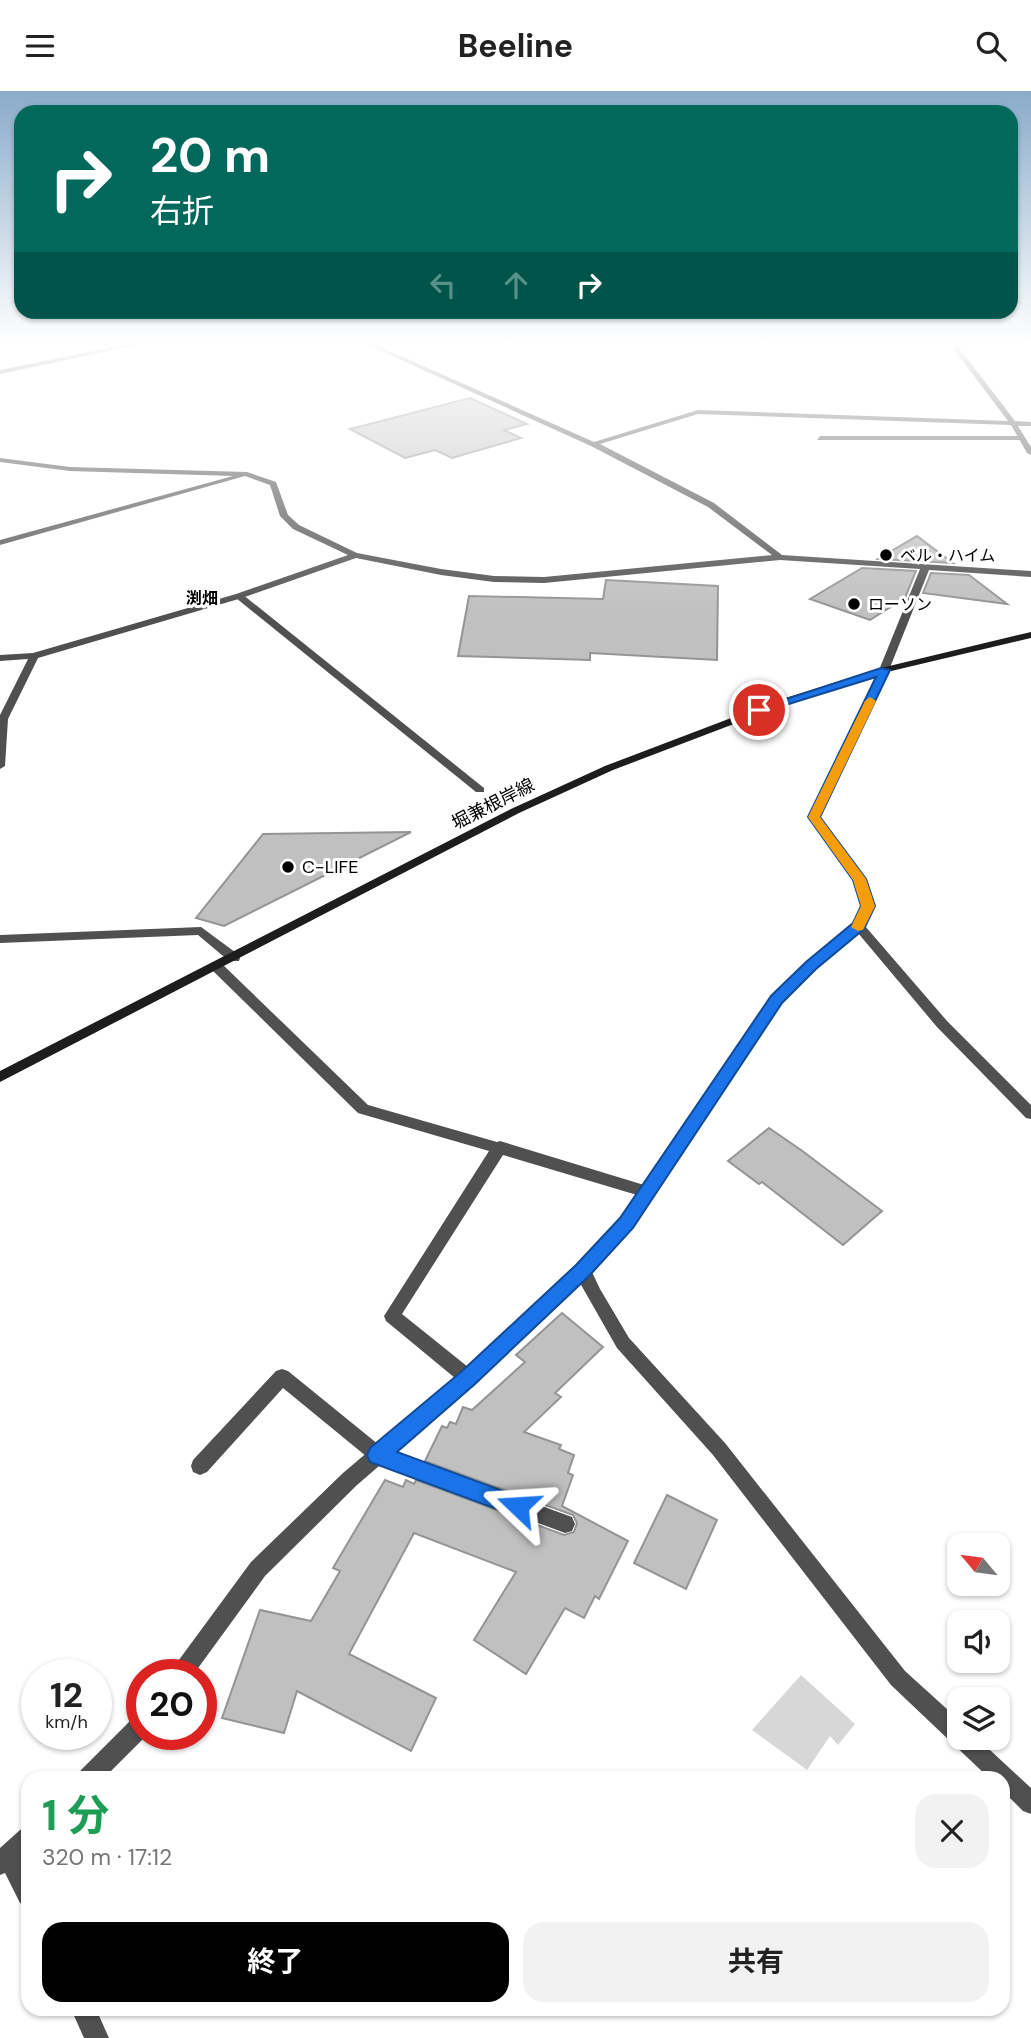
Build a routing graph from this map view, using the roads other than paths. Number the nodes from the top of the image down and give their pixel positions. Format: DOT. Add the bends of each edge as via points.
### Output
graph roads {
  1 [pos="564,431"];
  2 [pos="637,431"];
  3 [pos="1017,431"];
  4 [pos="820,438"];
  5 [pos="1021,438"];
  6 [pos="594,444"];
  7 [pos="1031,453"];
  8 [pos="0,460"];
  9 [pos="247,474"];
  10 [pos="0,543"];
  11 [pos="355,555"];
  12 [pos="780,557"];
  13 [pos="925,568"];
  14 [pos="1031,574"];
  15 [pos="239,596"];
  16 [pos="1031,635"];
  17 [pos="34,656"];
  18 [pos="0,659"];
  19 [pos="884,670"];
  20 [pos="0,765"];
  21 [pos="480,790"];
  22 [pos="859,926"];
  23 [pos="0,939"];
  24 [pos="234,958"];
  25 [pos="216,967"];
  26 [pos="0,1077"];
  27 [pos="1031,1114"];
  28 [pos="500,1147"];
  29 [pos="648,1192"];
  30 [pos="583,1270"];
  31 [pos="468,1378"];
  32 [pos="378,1455"];
  33 [pos="200,1466"];
  34 [pos="565,1524"];
  35 [pos="192,1659"];
  36 [pos="947,1724"];
  37 [pos="126,1741"];
  38 [pos="975,1750"];
  39 [pos="96,1771"];
  40 [pos="997,1771"];
  41 [pos="1010,1783"];
  42 [pos="1031,1803"];
  43 [pos="21,1845"];
  44 [pos="5,1860"];
  45 [pos="21,1884"];
  46 [pos="86,2016"];
  47 [pos="97,2038"];
  1 -- 6 [label="street"];
  2 -- 6 [label="street"];
  3 -- 5 [label="street"];
  4 -- 5 [label="street"];
  5 -- 7 [label="street"];
  6 -- 12 [label="street" via="711,505"];
  8 -- 9 [label="street" via="97,470"];
  9 -- 10 [label="street"];
  9 -- 11 [label="street" via="273,484 284,516 296,527"];
  11 -- 12 [label="street" via="441,572 544,580"];
  11 -- 15 [label="street"];
  12 -- 13 [label="street"];
  13 -- 14 [label="street"];
  13 -- 19 [label="street"];
  15 -- 17 [label="street"];
  15 -- 21 [label="street"];
  16 -- 19 [label="main road, 堀兼根岸線"];
  17 -- 18 [label="street"];
  17 -- 20 [label="street" via="3,719"];
  19 -- 22 [label="street" via="814,817 859,879 868,906"];
  19 -- 24 [label="main road, 堀兼根岸線" via="768,707 608,768 515,811"];
  22 -- 27 [label="street" via="942,1024"];
  22 -- 29 [label="street" via="777,999"];
  23 -- 24 [label="street" via="201,931"];
  24 -- 25 [label="main road, 堀兼根岸線"];
  25 -- 26 [label="main road, 堀兼根岸線"];
  25 -- 28 [label="street" via="363,1109"];
  28 -- 29 [label="street"];
  28 -- 31 [label="street" via="391,1316"];
  29 -- 30 [label="street" via="627,1223"];
  30 -- 31 [label="street"];
  30 -- 36 [label="street" via="623,1343 719,1449 898,1678"];
  31 -- 32 [label="street"];
  32 -- 33 [label="street" via="282,1377"];
  32 -- 34 [label="street"];
  32 -- 35 [label="street" via="258,1569"];
  37 -- 39 [label="street"];
  38 -- 40 [label="street"];
  41 -- 42 [label="street"];
  43 -- 44 [label="street"];
  44 -- 45 [label="street"];
  46 -- 47 [label="street"];
}
